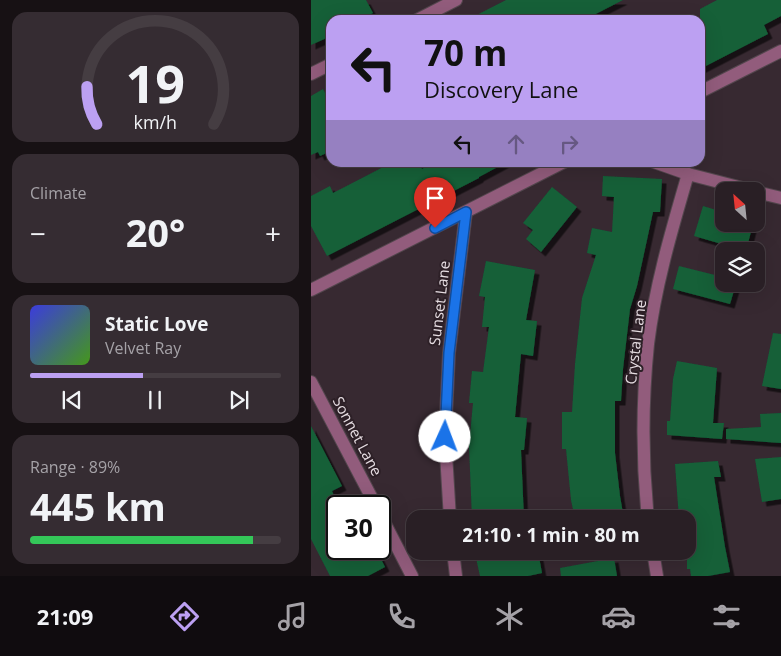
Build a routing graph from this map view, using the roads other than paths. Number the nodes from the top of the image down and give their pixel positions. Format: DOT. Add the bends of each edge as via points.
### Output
graph roads {
  1 [pos="456,0"];
  2 [pos="427,15"];
  3 [pos="781,51"];
  4 [pos="326,66"];
  5 [pos="311,74"];
  6 [pos="705,89"];
  7 [pos="554,167"];
  8 [pos="668,167"];
  9 [pos="688,174"];
  10 [pos="718,182"];
  11 [pos="765,194"];
  12 [pos="781,198"];
  13 [pos="466,212"];
  14 [pos="311,290"];
  15 [pos="311,382"];
  16 [pos="370,495"];
  17 [pos="450,510"];
  18 [pos="647,510"];
  19 [pos="391,535"];
  20 [pos="454,560"];
  21 [pos="654,560"];
  22 [pos="412,576"];
  23 [pos="457,576"];
  24 [pos="657,576"];
  1 -- 2 [label="street"];
  3 -- 6 [label="street"];
  4 -- 5 [label="street"];
  7 -- 13 [label="street"];
  8 -- 9 [label="street"];
  9 -- 10 [label="street"];
  9 -- 18 [label="street, Crystal Lane" via="666,252 648,344 643,449"];
  11 -- 12 [label="street"];
  13 -- 14 [label="street"];
  13 -- 17 [label="street, Sunset Lane" via="449,353 445,437"];
  15 -- 16 [label="street, Sonnet Lane"];
  19 -- 22 [label="street"];
  20 -- 23 [label="street"];
  21 -- 24 [label="street"];
}
